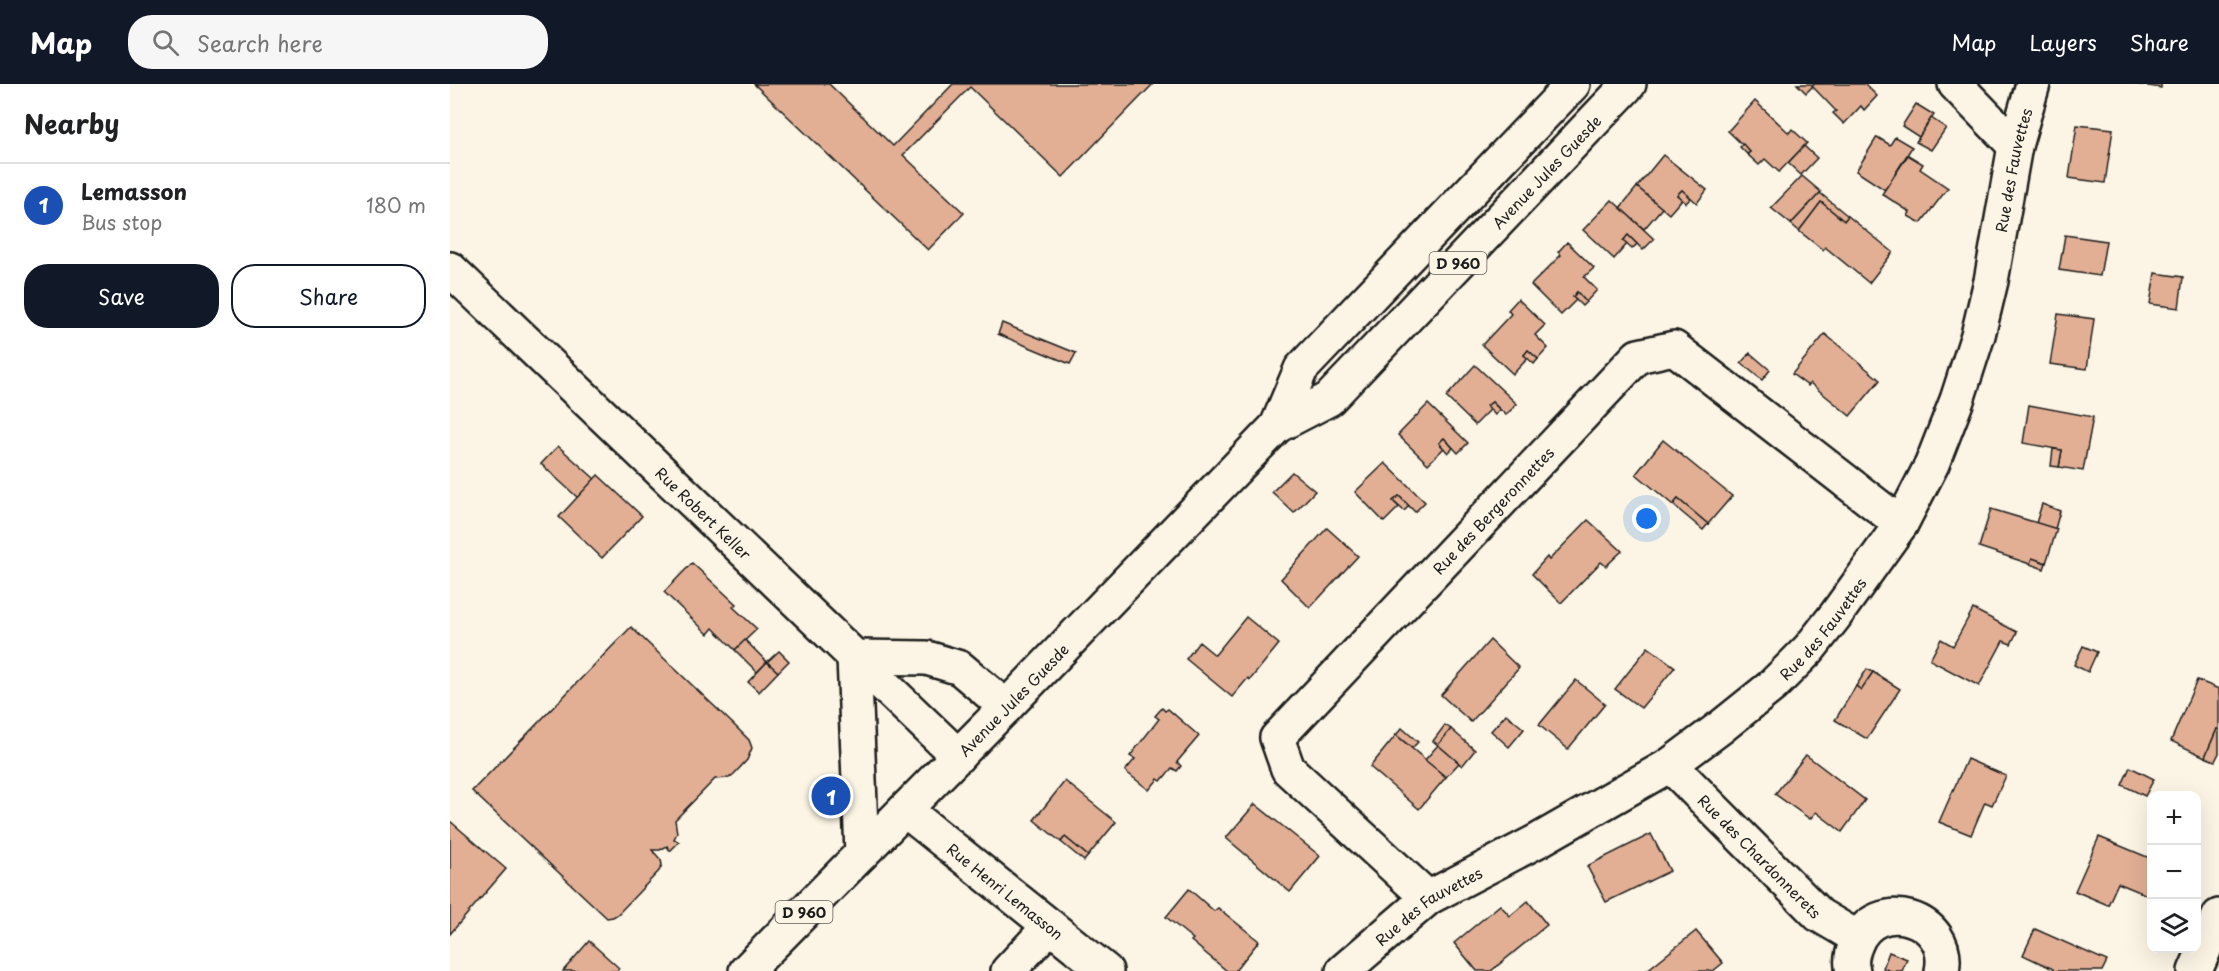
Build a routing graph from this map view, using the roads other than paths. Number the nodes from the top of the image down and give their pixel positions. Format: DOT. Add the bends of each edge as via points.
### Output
graph roads {
  1 [pos="1573,84"];
  2 [pos="1629,84"];
  3 [pos="1955,84"];
  4 [pos="2032,84"];
  5 [pos="2015,146"];
  6 [pos="450,269"];
  7 [pos="1277,426"];
  8 [pos="1901,524"];
  9 [pos="854,657"];
  10 [pos="1006,707"];
  11 [pos="958,756"];
  12 [pos="1670,765"];
  13 [pos="904,810"];
  14 [pos="862,853"];
  15 [pos="1428,898"];
  16 [pos="2219,916"];
  17 [pos="1050,926"];
  18 [pos="1858,938"];
  19 [pos="746,971"];
  20 [pos="1008,971"];
  21 [pos="1106,971"];
  22 [pos="1343,971"];
  23 [pos="1853,971"];
  24 [pos="1942,971"];
  25 [pos="2195,971"];
  1 -- 7 [label="street, Avenue Jules Guesde / D 960" via="1301,369"];
  2 -- 7 [label="street, Avenue Jules Guesde / D 960" via="1329,399"];
  3 -- 5 [label="street"];
  4 -- 5 [label="street, Rue des Fauvettes"];
  5 -- 8 [label="street, Rue des Fauvettes" via="1978,334 1932,464"];
  6 -- 9 [label="street, Rue Robert Keller"];
  7 -- 10 [label="street, Avenue Jules Guesde / D 960"];
  8 -- 12 [label="street, Rue des Fauvettes" via="1809,649 1772,686"];
  8 -- 15 [label="street, Rue des Bergeronnettes" via="1674,348 1638,356 1277,738 1288,769"];
  9 -- 10 [label="street" via="927,658 960,668"];
  9 -- 11 [label="street, Rue Robert Keller"];
  9 -- 14 [label="street"];
  10 -- 11 [label="street, Avenue Jules Guesde / D 960"];
  11 -- 13 [label="street, Avenue Jules Guesde / D 960"];
  12 -- 15 [label="street, Rue des Fauvettes"];
  12 -- 18 [label="street, Rue des Chardonnerets" via="1819,915"];
  13 -- 14 [label="street, Avenue Jules Guesde / D 960"];
  13 -- 17 [label="street, Rue Henri Lemasson"];
  14 -- 19 [label="street, Avenue Jules Guesde / D 960"];
  15 -- 22 [label="street, Rue des Fauvettes"];
  16 -- 25 [label="street"];
  17 -- 20 [label="street"];
  17 -- 21 [label="street, Rue Henri Lemasson"];
  18 -- 23 [label="street" via="1852,952"];
  18 -- 24 [label="street" via="1881,919 1910,917 1935,934 1942,948"];
}
